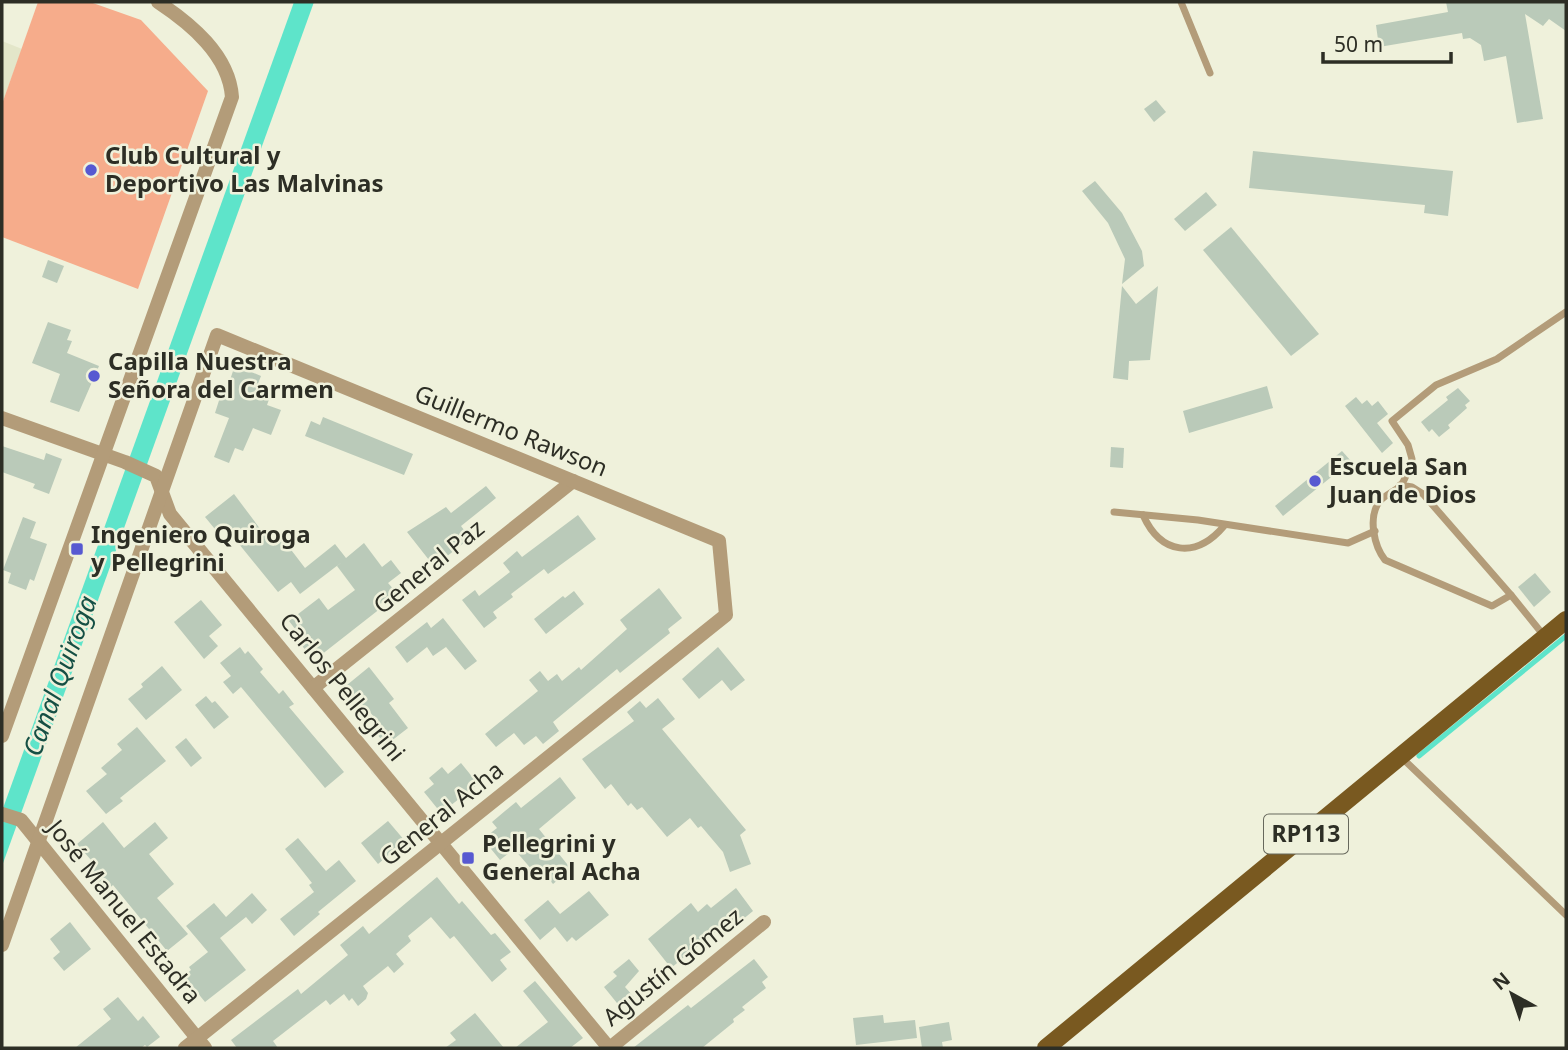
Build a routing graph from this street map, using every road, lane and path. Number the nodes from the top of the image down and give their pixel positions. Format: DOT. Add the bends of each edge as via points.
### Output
graph roads {
  1 [pos="158,2"];
  2 [pos="1181,2"];
  3 [pos="1210,73"];
  4 [pos="1566,312"];
  5 [pos="2,418"];
  6 [pos="104,454"];
  7 [pos="573,481"];
  8 [pos="1401,485"];
  9 [pos="162,491"];
  10 [pos="1114,512"];
  11 [pos="1143,514"];
  12 [pos="1224,526"];
  13 [pos="1375,531"];
  14 [pos="1511,596"];
  15 [pos="726,615"];
  16 [pos="1566,620"];
  17 [pos="1545,637"];
  18 [pos="313,688"];
  19 [pos="5,718"];
  20 [pos="2,736"];
  21 [pos="1400,757"];
  22 [pos="2,814"];
  23 [pos="38,842"];
  24 [pos="441,844"];
  25 [pos="1566,915"];
  26 [pos="764,922"];
  27 [pos="2,945"];
  28 [pos="201,1043"];
  29 [pos="185,1048"];
  30 [pos="609,1048"];
  31 [pos="1046,1048"];
  1 -- 6 [label="street" via="188,24 213,51 228,76 232,97"];
  2 -- 3 [label="lane"];
  4 -- 8 [label="lane" via="1497,359 1436,385 1392,421 1412,459"];
  5 -- 6 [label="street, Carlos Pellegrini"];
  6 -- 9 [label="street, Carlos Pellegrini" via="156,476"];
  6 -- 19 [label="street"];
  7 -- 9 [label="street, Guillermo Rawson" via="217,335"];
  7 -- 15 [label="street, Guillermo Rawson" via="719,541"];
  7 -- 18 [label="street, General Paz"];
  8 -- 13 [label="lane" via="1379,502 1372,517"];
  8 -- 14 [label="lane" via="1423,494"];
  9 -- 18 [label="street, Carlos Pellegrini" via="170,514"];
  9 -- 23 [label="street"];
  10 -- 11 [label="lane"];
  11 -- 12 [label="lane"];
  11 -- 12 [label="lane" via="1156,537 1180,548 1197,547 1213,539"];
  12 -- 13 [label="lane" via="1349,543"];
  13 -- 14 [label="lane" via="1377,551 1385,560 1492,606"];
  14 -- 17 [label="lane"];
  15 -- 24 [label="street, General Acha"];
  16 -- 17 [label="main road, RP113"];
  17 -- 21 [label="main road, RP113"];
  18 -- 24 [label="street, Carlos Pellegrini"];
  19 -- 20 [label="street"];
  21 -- 25 [label="lane"];
  21 -- 31 [label="main road, RP113"];
  22 -- 23 [label="street, José Manuel Estadra" via="21,820"];
  23 -- 27 [label="street"];
  23 -- 28 [label="street, José Manuel Estadra"];
  24 -- 28 [label="street, General Acha"];
  24 -- 30 [label="street, Carlos Pellegrini"];
  26 -- 30 [label="street, Agustín Gómez"];
  28 -- 29 [label="street, General Acha"];
}
